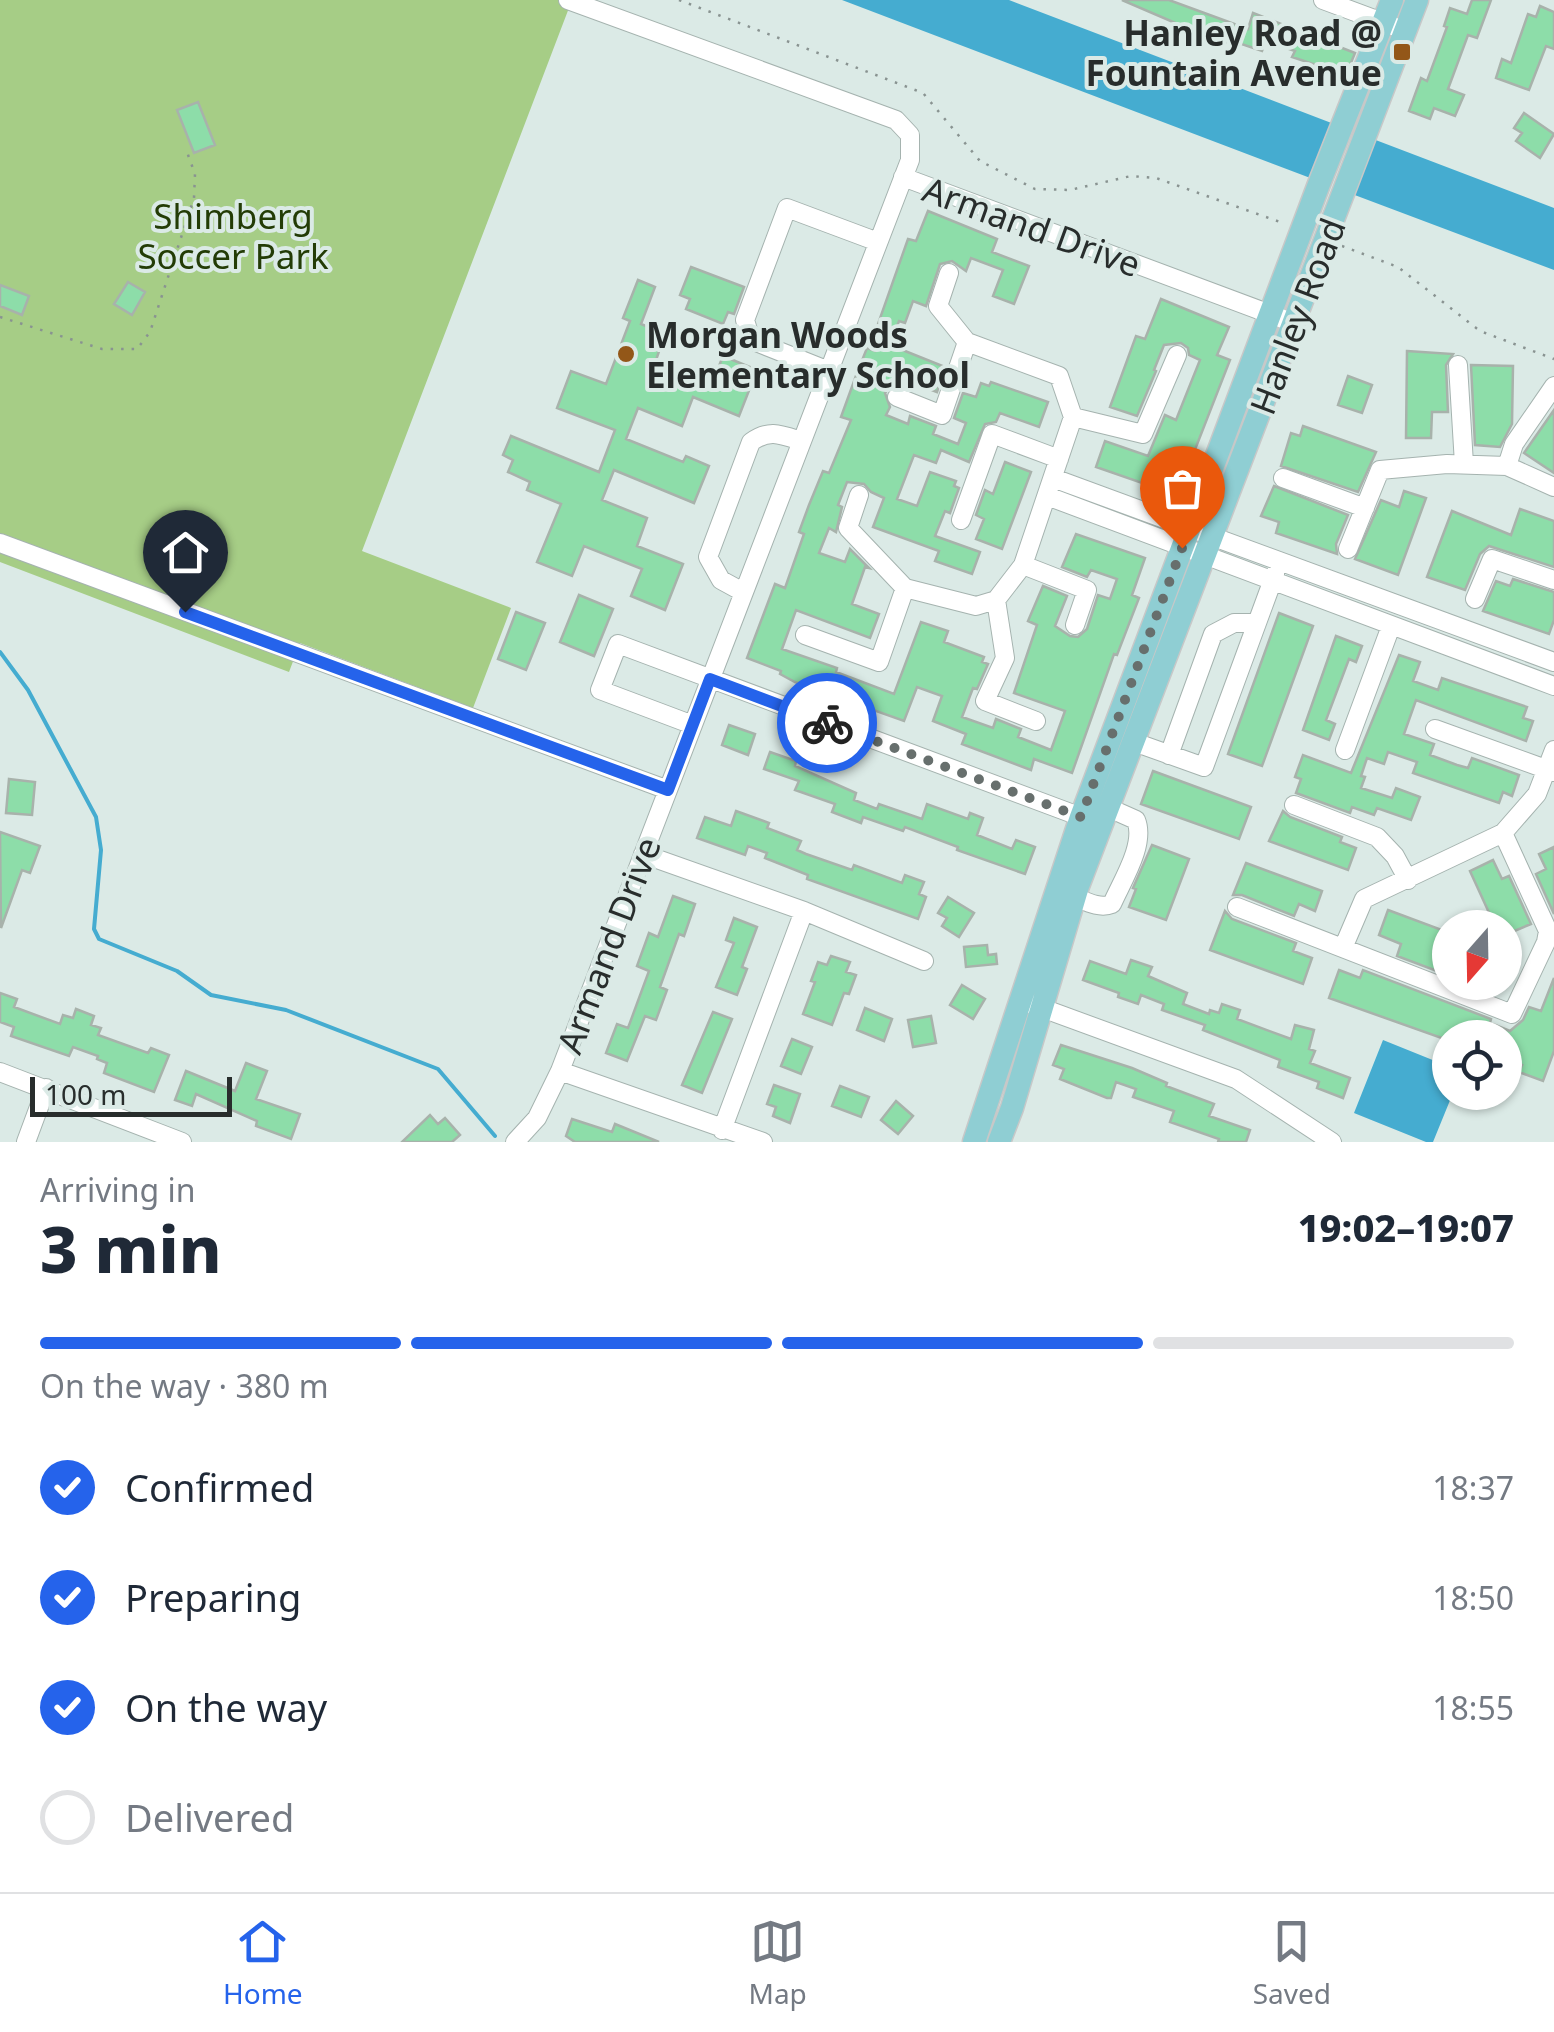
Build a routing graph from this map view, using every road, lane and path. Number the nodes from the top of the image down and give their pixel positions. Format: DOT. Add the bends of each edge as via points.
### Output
graph roads {
  1 [pos="568,0"];
  2 [pos="680,0"];
  3 [pos="1323,0"];
  4 [pos="1392,0"];
  5 [pos="1417,0"];
  6 [pos="1394,27"];
  7 [pos="186,152"];
  8 [pos="903,178"];
  9 [pos="1302,230"];
  10 [pos="1326,240"];
  11 [pos="878,242"];
  12 [pos="949,273"];
  13 [pos="1270,315"];
  14 [pos="0,317"];
  15 [pos="1294,324"];
  16 [pos="967,342"];
  17 [pos="1177,355"];
  18 [pos="1554,359"];
  19 [pos="1458,364"];
  20 [pos="829,371"];
  21 [pos="1554,386"];
  22 [pos="897,397"];
  23 [pos="1073,417"];
  24 [pos="800,442"];
  25 [pos="1464,464"];
  26 [pos="1507,466"];
  27 [pos="1056,470"];
  28 [pos="1283,478"];
  29 [pos="1554,487"];
  30 [pos="859,495"];
  31 [pos="1047,496"];
  32 [pos="1365,508"];
  33 [pos="961,520"];
  34 [pos="1197,541"];
  35 [pos="0,543"];
  36 [pos="1348,549"];
  37 [pos="1281,560"];
  38 [pos="1023,564"];
  39 [pos="1554,580"];
  40 [pos="1272,581"];
  41 [pos="905,588"];
  42 [pos="743,592"];
  43 [pos="1475,599"];
  44 [pos="996,600"];
  45 [pos="1257,623"];
  46 [pos="1075,624"];
  47 [pos="1391,626"];
  48 [pos="805,635"];
  49 [pos="1554,662"];
  50 [pos="710,679"];
  51 [pos="1554,686"];
  52 [pos="1036,720"];
  53 [pos="693,725"];
  54 [pos="1436,729"];
  55 [pos="1134,742"];
  56 [pos="1345,750"];
  57 [pos="1554,750"];
  58 [pos="1170,755"];
  59 [pos="1550,771"];
  60 [pos="668,790"];
  61 [pos="1294,805"];
  62 [pos="1097,816"];
  63 [pos="1503,833"];
  64 [pos="643,854"];
  65 [pos="1408,880"];
  66 [pos="1075,897"];
  67 [pos="1237,908"];
  68 [pos="804,911"];
  69 [pos="1343,948"];
  70 [pos="924,961"];
  71 [pos="1032,1004"];
  72 [pos="560,1071"];
  73 [pos="0,1072"];
  74 [pos="46,1088"];
  75 [pos="722,1130"];
  76 [pos="26,1142"];
  77 [pos="182,1142"];
  78 [pos="515,1142"];
  79 [pos="763,1142"];
  80 [pos="974,1142"];
  81 [pos="999,1142"];
  82 [pos="1332,1142"];
  1 -- 8 [label="street" via="896,120 910,136"];
  2 -- 9 [label="path" via="924,93 980,161 1034,188 1156,178"];
  3 -- 6 [label="street"];
  4 -- 6 [label="main road, Hanley Road"];
  5 -- 6 [label="main road, Hanley Road"];
  6 -- 9 [label="main road, Hanley Road" via="1340,129"];
  6 -- 10 [label="main road, Hanley Road" via="1365,140"];
  7 -- 14 [label="path" via="195,174 194,198 150,332 138,349 102,349"];
  8 -- 11 [label="street, Armand Drive"];
  8 -- 13 [label="street, Armand Drive"];
  9 -- 13 [label="main road, Hanley Road"];
  10 -- 15 [label="main road, Hanley Road"];
  10 -- 18 [label="path" via="1398,267 1480,331"];
  11 -- 20 [label="street, Armand Drive"];
  11 -- 20 [label="street" via="787,208 780,226 745,320 751,340"];
  12 -- 16 [label="street" via="938,306"];
  13 -- 15 [label="street, Armand Drive"];
  13 -- 34 [label="main road, Hanley Road"];
  15 -- 34 [label="main road, Hanley Road"];
  16 -- 22 [label="street" via="942,415"];
  16 -- 23 [label="street" via="1059,376"];
  17 -- 23 [label="street" via="1143,434"];
  19 -- 25 [label="street"];
  20 -- 24 [label="street, Armand Drive"];
  21 -- 26 [label="street" via="1514,444"];
  23 -- 27 [label="street"];
  24 -- 42 [label="street, Armand Drive"];
  24 -- 42 [label="street" via="776,432 750,442 708,557 721,580"];
  25 -- 26 [label="street"];
  25 -- 32 [label="street" via="1380,470"];
  26 -- 29 [label="street"];
  27 -- 31 [label="street"];
  27 -- 33 [label="street" via="992,434"];
  27 -- 34 [label="street"];
  28 -- 32 [label="street"];
  30 -- 41 [label="street" via="848,528"];
  31 -- 34 [label="street"];
  31 -- 38 [label="street"];
  32 -- 36 [label="street"];
  34 -- 37 [label="street"];
  34 -- 40 [label="street"];
  34 -- 55 [label="main road, Hanley Road"];
  34 -- 62 [label="main road, Hanley Road"];
  35 -- 60 [label="street"];
  37 -- 40 [label="street"];
  37 -- 49 [label="street"];
  38 -- 44 [label="street"];
  38 -- 46 [label="street" via="1087,590"];
  39 -- 43 [label="street" via="1492,559"];
  40 -- 45 [label="street"];
  40 -- 47 [label="street"];
  41 -- 44 [label="street" via="976,606"];
  41 -- 48 [label="street" via="880,662"];
  42 -- 50 [label="street, Armand Drive"];
  44 -- 52 [label="street" via="1004,658 985,701"];
  45 -- 58 [label="street" via="1234,623 1213,634"];
  45 -- 58 [label="street" via="1204,766"];
  47 -- 51 [label="street"];
  47 -- 56 [label="street"];
  50 -- 53 [label="street, Armand Drive"];
  50 -- 53 [label="street" via="618,644 600,690"];
  50 -- 62 [label="street"];
  53 -- 60 [label="street, Armand Drive"];
  54 -- 59 [label="street"];
  55 -- 58 [label="street"];
  55 -- 62 [label="main road, Hanley Road"];
  57 -- 59 [label="street"];
  59 -- 63 [label="street"];
  60 -- 64 [label="street, Armand Drive"];
  61 -- 65 [label="street" via="1377,837"];
  62 -- 66 [label="main road, Hanley Road"];
  62 -- 66 [label="street" via="1136,820 1135,849 1112,904"];
  62 -- 71 [label="main road, Hanley Road" via="1054,890"];
  63 -- 65 [label="street"];
  63 -- 69 [label="street" via="1548,931 1512,1014"];
  64 -- 68 [label="street"];
  64 -- 72 [label="street, Armand Drive"];
  65 -- 69 [label="street" via="1364,900"];
  66 -- 71 [label="main road, Hanley Road"];
  67 -- 69 [label="street"];
  68 -- 70 [label="street"];
  68 -- 75 [label="street"];
  71 -- 80 [label="main road, Hanley Road"];
  71 -- 81 [label="main road, Hanley Road"];
  71 -- 82 [label="street" via="1236,1079"];
  72 -- 75 [label="street"];
  72 -- 78 [label="street, Armand Drive" via="537,1118"];
  73 -- 74 [label="street"];
  74 -- 76 [label="street"];
  74 -- 77 [label="street"];
  75 -- 79 [label="street"];
}
